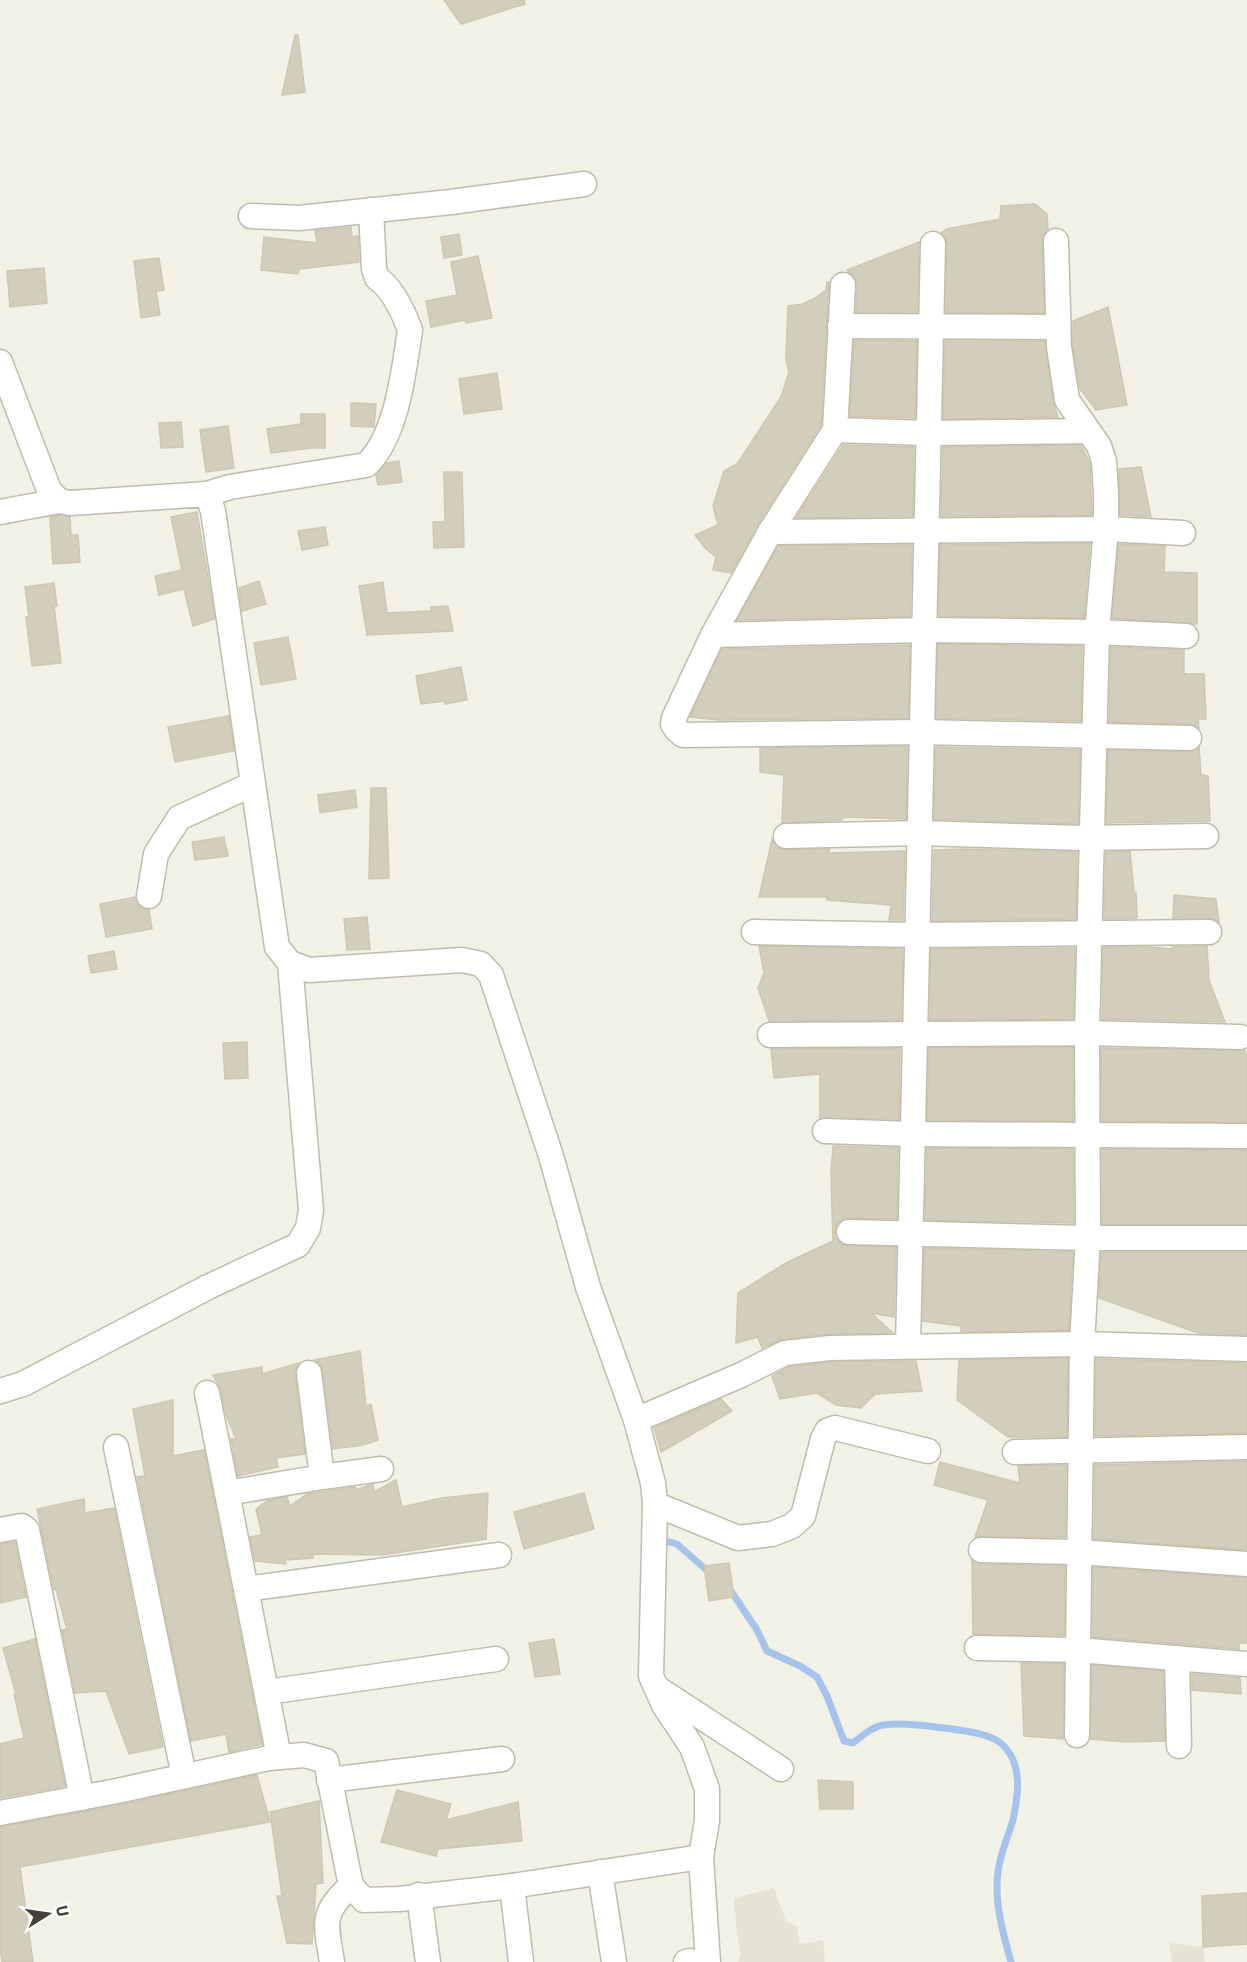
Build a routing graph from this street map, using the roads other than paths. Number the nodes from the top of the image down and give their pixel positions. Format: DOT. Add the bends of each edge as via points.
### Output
graph roads {
  1 [pos="584,184"];
  2 [pos="371,210"];
  3 [pos="251,216"];
  4 [pos="1056,241"];
  5 [pos="933,244"];
  6 [pos="843,285"];
  7 [pos="840,326"];
  8 [pos="930,326"];
  9 [pos="1058,327"];
  10 [pos="0,362"];
  11 [pos="835,430"];
  12 [pos="1088,430"];
  13 [pos="928,433"];
  14 [pos="207,494"];
  15 [pos="59,501"];
  16 [pos="0,512"];
  17 [pos="1106,529"];
  18 [pos="770,532"];
  19 [pos="926,532"];
  20 [pos="1183,533"];
  21 [pos="924,630"];
  22 [pos="1097,632"];
  23 [pos="713,634"];
  24 [pos="1186,636"];
  25 [pos="922,732"];
  26 [pos="1095,736"];
  27 [pos="1189,738"];
  28 [pos="253,784"];
  29 [pos="920,833"];
  30 [pos="786,836"];
  31 [pos="1206,836"];
  32 [pos="1093,838"];
  33 [pos="149,896"];
  34 [pos="754,932"];
  35 [pos="1209,932"];
  36 [pos="918,935"];
  37 [pos="1091,935"];
  38 [pos="290,963"];
  39 [pos="1088,1034"];
  40 [pos="770,1035"];
  41 [pos="915,1035"];
  42 [pos="1240,1037"];
  43 [pos="825,1131"];
  44 [pos="912,1134"];
  45 [pos="1087,1134"];
  46 [pos="1247,1136"];
  47 [pos="849,1232"];
  48 [pos="911,1233"];
  49 [pos="1088,1238"];
  50 [pos="1247,1238"];
  51 [pos="1082,1344"];
  52 [pos="908,1346"];
  53 [pos="1247,1349"];
  54 [pos="309,1373"];
  55 [pos="0,1390"];
  56 [pos="207,1393"];
  57 [pos="636,1420"];
  58 [pos="116,1447"];
  59 [pos="1247,1447"];
  60 [pos="1080,1449"];
  61 [pos="928,1451"];
  62 [pos="1015,1452"];
  63 [pos="381,1469"];
  64 [pos="322,1477"];
  65 [pos="228,1493"];
  66 [pos="655,1504"];
  67 [pos="0,1530"];
  68 [pos="981,1550"];
  69 [pos="1079,1552"];
  70 [pos="499,1555"];
  71 [pos="1247,1564"];
  72 [pos="246,1589"];
  73 [pos="977,1648"];
  74 [pos="1078,1650"];
  75 [pos="1177,1658"];
  76 [pos="496,1659"];
  77 [pos="1247,1664"];
  78 [pos="657,1688"];
  79 [pos="267,1692"];
  80 [pos="1077,1735"];
  81 [pos="1179,1746"];
  82 [pos="279,1757"];
  83 [pos="502,1759"];
  84 [pos="781,1769"];
  85 [pos="184,1776"];
  86 [pos="329,1780"];
  87 [pos="82,1797"];
  88 [pos="0,1813"];
  89 [pos="701,1857"];
  90 [pos="600,1872"];
  91 [pos="351,1886"];
  92 [pos="512,1886"];
  93 [pos="419,1895"];
  94 [pos="332,1962"];
  95 [pos="428,1962"];
  96 [pos="521,1962"];
  97 [pos="614,1962"];
  98 [pos="708,1962"];
  1 -- 2 [label="street"];
  2 -- 3 [label="street" via="299,218"];
  2 -- 14 [label="street" via="376,278 385,283 410,330 391,428 375,457 366,465"];
  4 -- 9 [label="street"];
  5 -- 8 [label="street"];
  6 -- 7 [label="street"];
  7 -- 8 [label="street"];
  7 -- 11 [label="street"];
  8 -- 9 [label="street"];
  8 -- 13 [label="street"];
  9 -- 12 [label="street" via="1067,400"];
  10 -- 15 [label="street" via="49,490"];
  11 -- 13 [label="street"];
  11 -- 18 [label="street"];
  12 -- 13 [label="street"];
  12 -- 17 [label="street" via="1104,461"];
  13 -- 19 [label="street"];
  14 -- 15 [label="street"];
  14 -- 28 [label="street" via="213,511"];
  15 -- 16 [label="street"];
  17 -- 19 [label="street"];
  17 -- 20 [label="street"];
  17 -- 22 [label="street"];
  18 -- 19 [label="street"];
  18 -- 23 [label="street"];
  19 -- 21 [label="street"];
  21 -- 22 [label="street"];
  21 -- 23 [label="street"];
  21 -- 25 [label="street"];
  22 -- 24 [label="street"];
  22 -- 26 [label="street"];
  23 -- 25 [label="street" via="674,718 673,724 683,735"];
  25 -- 26 [label="street"];
  25 -- 29 [label="street"];
  26 -- 27 [label="street"];
  26 -- 32 [label="street"];
  28 -- 33 [label="street" via="179,818 156,854"];
  28 -- 38 [label="street" via="277,946"];
  29 -- 30 [label="street"];
  29 -- 32 [label="street"];
  29 -- 36 [label="street"];
  31 -- 32 [label="street"];
  32 -- 37 [label="street"];
  34 -- 36 [label="street"];
  35 -- 37 [label="street"];
  36 -- 37 [label="street"];
  36 -- 41 [label="street"];
  37 -- 39 [label="street"];
  38 -- 55 [label="street" via="311,1210 308,1228 298,1245 208,1287 33,1380"];
  38 -- 57 [label="street" via="309,970 462,960 481,964 491,975 551,1156 588,1287"];
  39 -- 41 [label="street"];
  39 -- 42 [label="street"];
  39 -- 45 [label="street"];
  40 -- 41 [label="street"];
  41 -- 44 [label="street"];
  43 -- 44 [label="street"];
  44 -- 45 [label="street"];
  44 -- 48 [label="street"];
  45 -- 46 [label="street"];
  45 -- 49 [label="street"];
  47 -- 48 [label="street"];
  48 -- 49 [label="street"];
  48 -- 52 [label="street"];
  49 -- 50 [label="street"];
  49 -- 51 [label="street"];
  51 -- 52 [label="street"];
  51 -- 53 [label="street"];
  51 -- 60 [label="street"];
  52 -- 57 [label="street" via="785,1353"];
  54 -- 64 [label="street"];
  56 -- 65 [label="street"];
  57 -- 66 [label="street"];
  58 -- 85 [label="street"];
  59 -- 60 [label="street"];
  60 -- 62 [label="street"];
  60 -- 69 [label="street"];
  61 -- 66 [label="street" via="835,1428 827,1431 803,1516 792,1526 772,1534 738,1538"];
  63 -- 64 [label="street"];
  64 -- 65 [label="street"];
  65 -- 72 [label="street"];
  66 -- 78 [label="street" via="651,1676"];
  67 -- 87 [label="street" via="22,1526 27,1530"];
  68 -- 69 [label="street"];
  69 -- 71 [label="street"];
  69 -- 74 [label="street"];
  70 -- 72 [label="street"];
  72 -- 79 [label="street"];
  73 -- 74 [label="street"];
  74 -- 75 [label="street"];
  74 -- 80 [label="street"];
  75 -- 77 [label="street"];
  75 -- 81 [label="street"];
  76 -- 79 [label="street"];
  78 -- 84 [label="street"];
  78 -- 89 [label="street" via="692,1747 707,1789"];
  79 -- 82 [label="street"];
  82 -- 85 [label="street"];
  82 -- 86 [label="street" via="304,1755 326,1761"];
  83 -- 86 [label="street"];
  85 -- 87 [label="street"];
  86 -- 91 [label="street"];
  87 -- 88 [label="street"];
  89 -- 90 [label="street"];
  89 -- 98 [label="street"];
  90 -- 92 [label="street"];
  90 -- 97 [label="street"];
  91 -- 93 [label="street" via="364,1900"];
  91 -- 94 [label="street" via="330,1908 326,1926"];
  92 -- 93 [label="street"];
  92 -- 96 [label="street"];
  93 -- 95 [label="street"];
}
